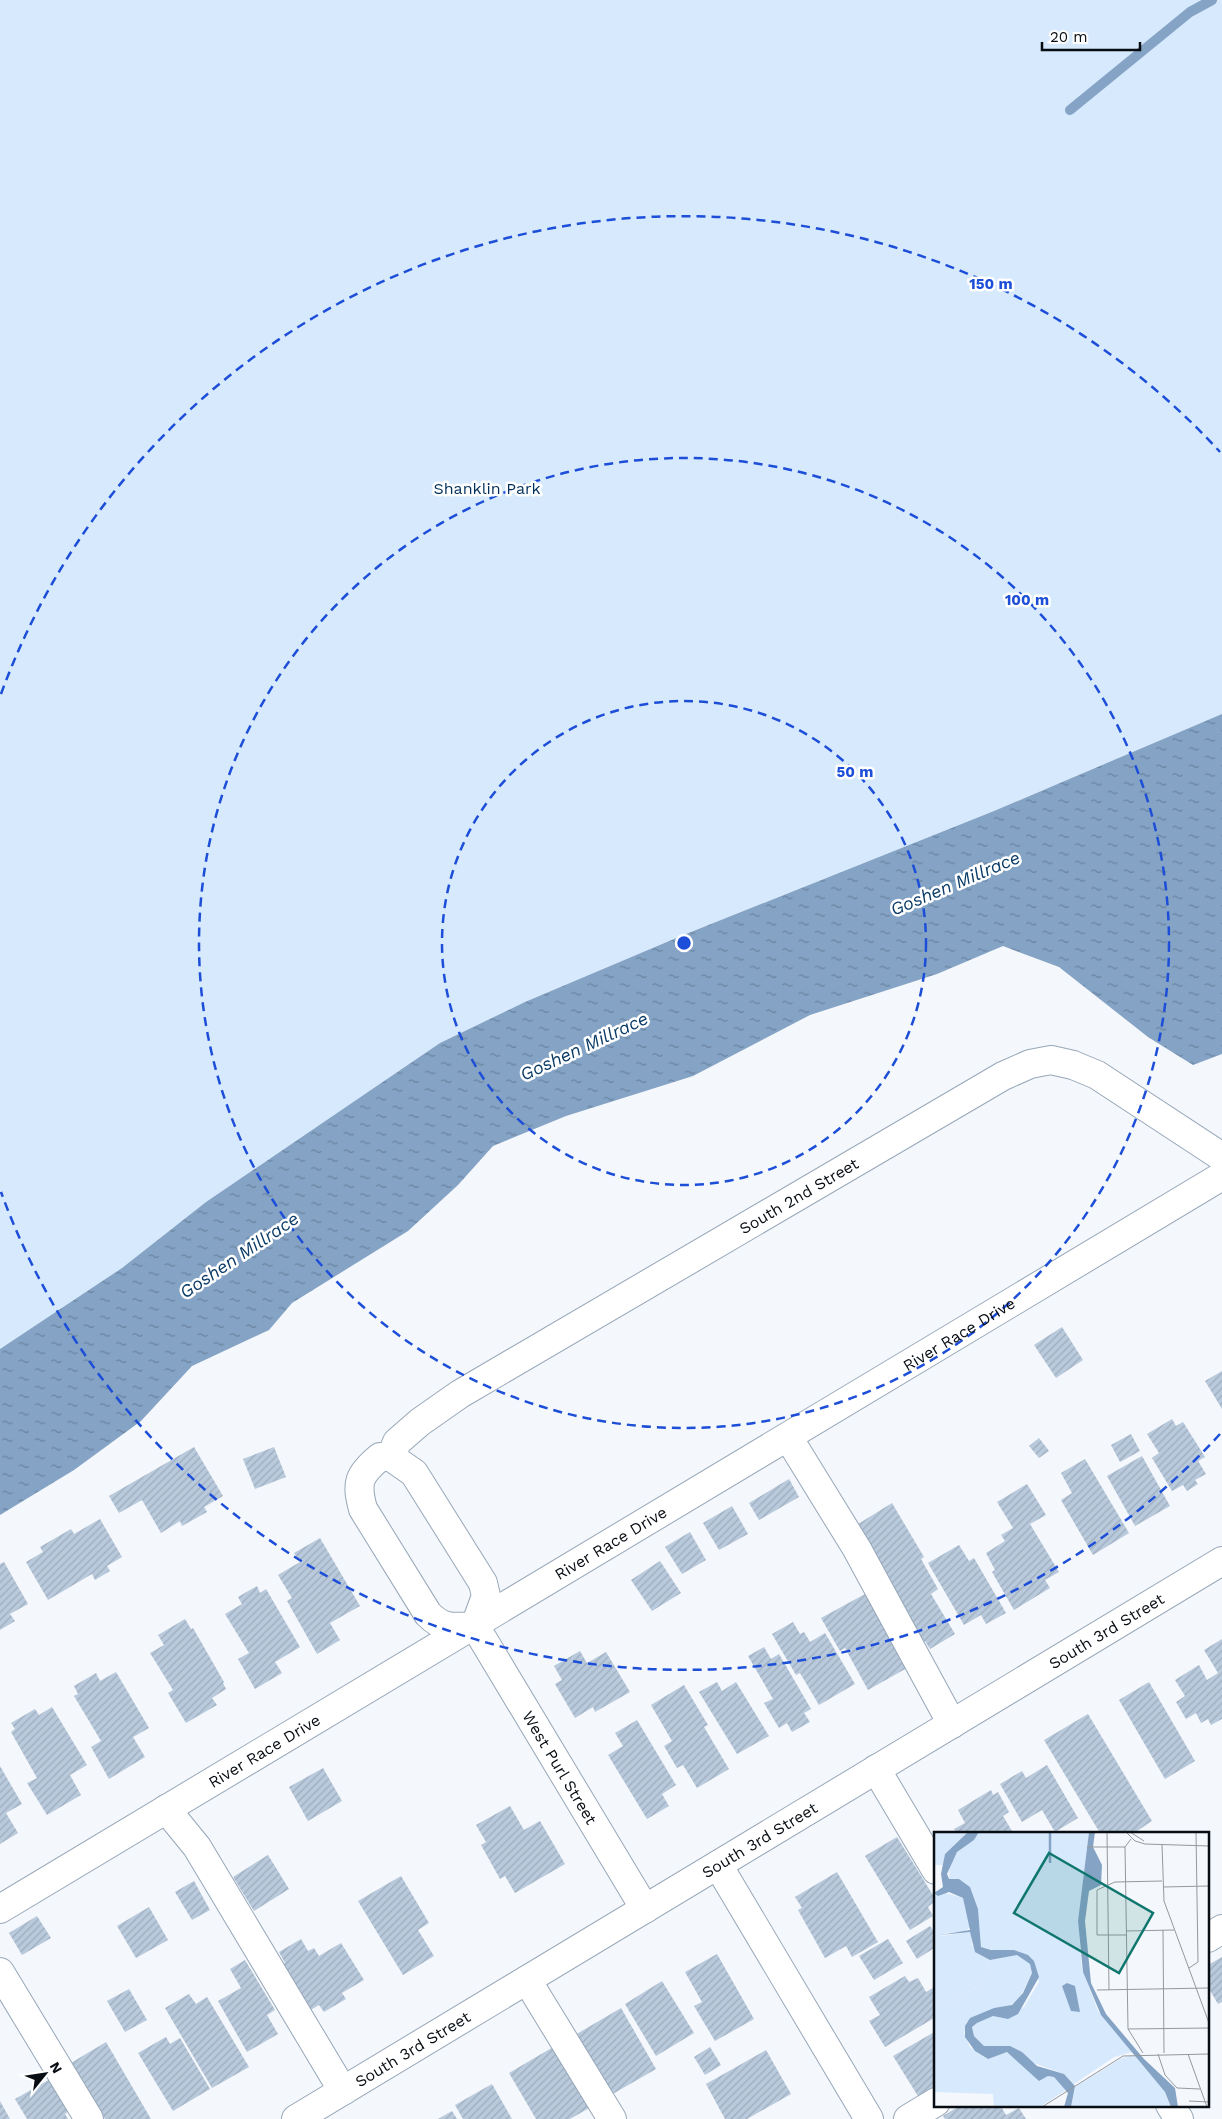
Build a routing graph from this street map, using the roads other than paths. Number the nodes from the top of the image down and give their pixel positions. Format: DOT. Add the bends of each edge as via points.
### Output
graph roads {
  1 [pos="1222,1157"];
  2 [pos="1222,1176"];
  3 [pos="788,1437"];
  4 [pos="391,1456"];
  5 [pos="1222,1560"];
  6 [pos="475,1626"];
  7 [pos="952,1724"];
  8 [pos="876,1770"];
  9 [pos="166,1810"];
  10 [pos="718,1865"];
  11 [pos="934,1867"];
  12 [pos="0,1909"];
  13 [pos="645,1909"];
  14 [pos="1222,1929"];
  15 [pos="1210,1937"];
  16 [pos="0,1972"];
  17 [pos="526,1980"];
  18 [pos="343,2091"];
  19 [pos="934,2103"];
  20 [pos="1171,2106"];
  21 [pos="89,2119"];
  22 [pos="296,2119"];
  23 [pos="612,2119"];
  24 [pos="868,2119"];
  25 [pos="908,2119"];
  26 [pos="1179,2119"];
  1 -- 4 [label="street, South 2nd Street" via="1097,1075 1052,1060 1030,1064 1003,1076 460,1394 397,1442"];
  2 -- 3 [label="street, River Race Drive"];
  3 -- 6 [label="street, River Race Drive"];
  3 -- 7 [label="street" via="857,1549"];
  4 -- 6 [label="street" via="414,1473 483,1583 486,1596"];
  4 -- 6 [label="street" via="380,1457 361,1477 358,1490 363,1509 428,1614 438,1624 452,1628"];
  5 -- 7 [label="street, South 3rd Street"];
  6 -- 9 [label="street, River Race Drive" via="413,1660"];
  6 -- 13 [label="street, West Purl Street"];
  7 -- 8 [label="street, South 3rd Street"];
  8 -- 10 [label="street, South 3rd Street"];
  8 -- 11 [label="street"];
  9 -- 12 [label="street, River Race Drive"];
  9 -- 18 [label="street" via="197,1847"];
  10 -- 13 [label="street, South 3rd Street"];
  10 -- 24 [label="street"];
  13 -- 17 [label="street, South 3rd Street"];
  14 -- 15 [label="street"];
  16 -- 21 [label="street"];
  17 -- 18 [label="street, South 3rd Street"];
  17 -- 23 [label="street"];
  18 -- 22 [label="street, South 3rd Street"];
  19 -- 25 [label="street"];
  20 -- 26 [label="street"];
}
